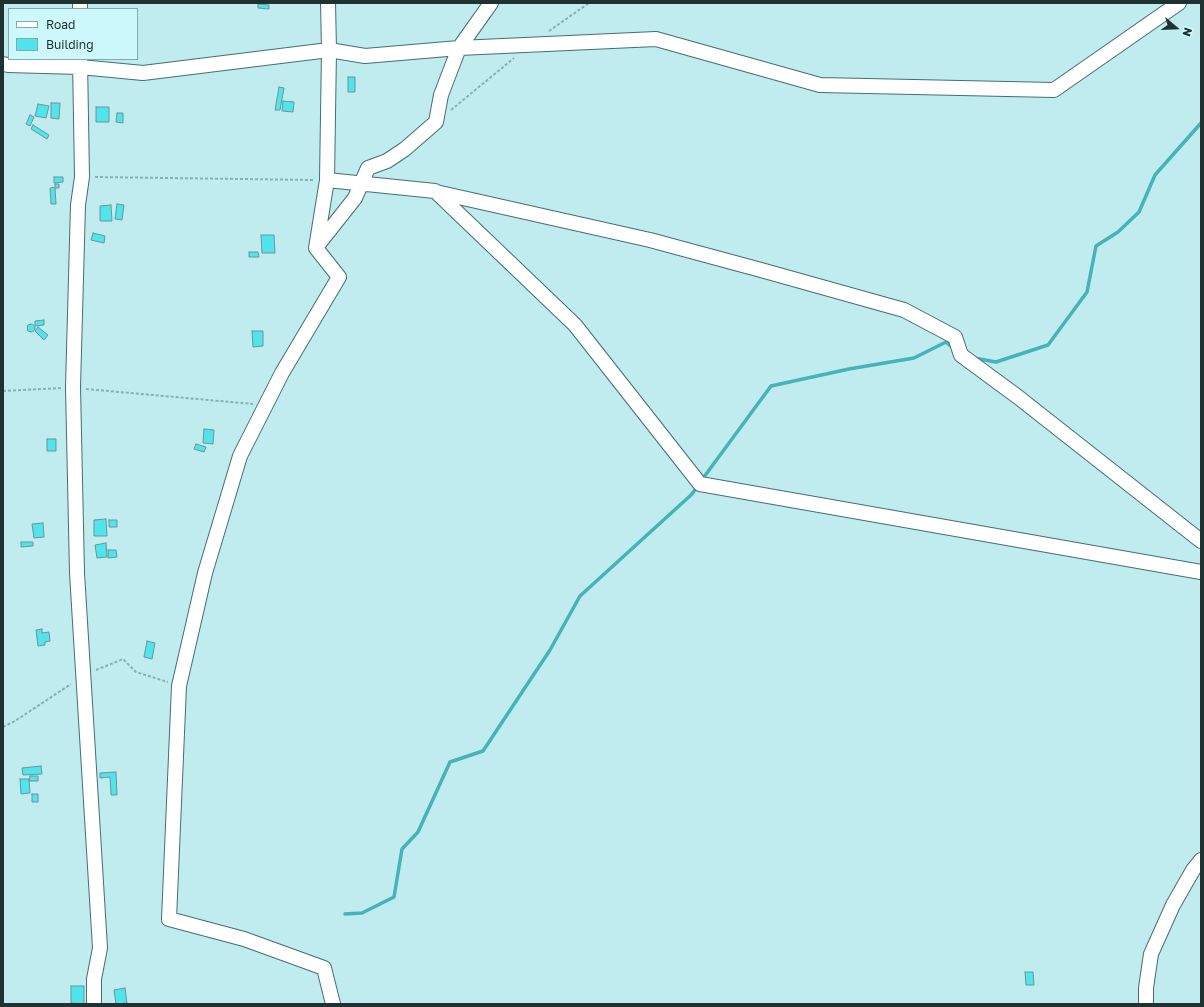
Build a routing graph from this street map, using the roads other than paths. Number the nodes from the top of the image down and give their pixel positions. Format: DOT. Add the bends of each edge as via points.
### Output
graph roads {
  1 [pos="328,3"];
  2 [pos="491,3"];
  3 [pos="1179,3"];
  4 [pos="459,48"];
  5 [pos="329,50"];
  6 [pos="80,63"];
  7 [pos="3,64"];
  8 [pos="327,180"];
  9 [pos="361,184"];
  10 [pos="435,191"];
  11 [pos="316,248"];
  12 [pos="1201,541"];
  13 [pos="1201,572"];
  14 [pos="1201,860"];
  15 [pos="94,1004"];
  16 [pos="333,1004"];
  17 [pos="1146,1004"];
  1 -- 5 [label="street"];
  2 -- 4 [label="street"];
  3 -- 4 [label="street" via="1054,90 820,85 656,39"];
  4 -- 5 [label="street" via="365,56"];
  4 -- 9 [label="street" via="441,95 436,122 405,149 387,161 368,168"];
  5 -- 6 [label="street" via="143,73"];
  5 -- 8 [label="street"];
  6 -- 7 [label="street"];
  6 -- 15 [label="street" via="82,177 78,205 73,388 77,573 100,948 94,979"];
  8 -- 9 [label="street"];
  8 -- 11 [label="street"];
  9 -- 10 [label="street"];
  9 -- 11 [label="street" via="355,198"];
  10 -- 12 [label="street" via="650,240 904,310 955,338 961,355"];
  10 -- 13 [label="street" via="575,325 700,484"];
  11 -- 16 [label="street" via="339,277 282,373 240,456 205,573 179,686 169,919 244,939 324,968"];
  14 -- 17 [label="street" via="1173,905 1151,954"];
}
